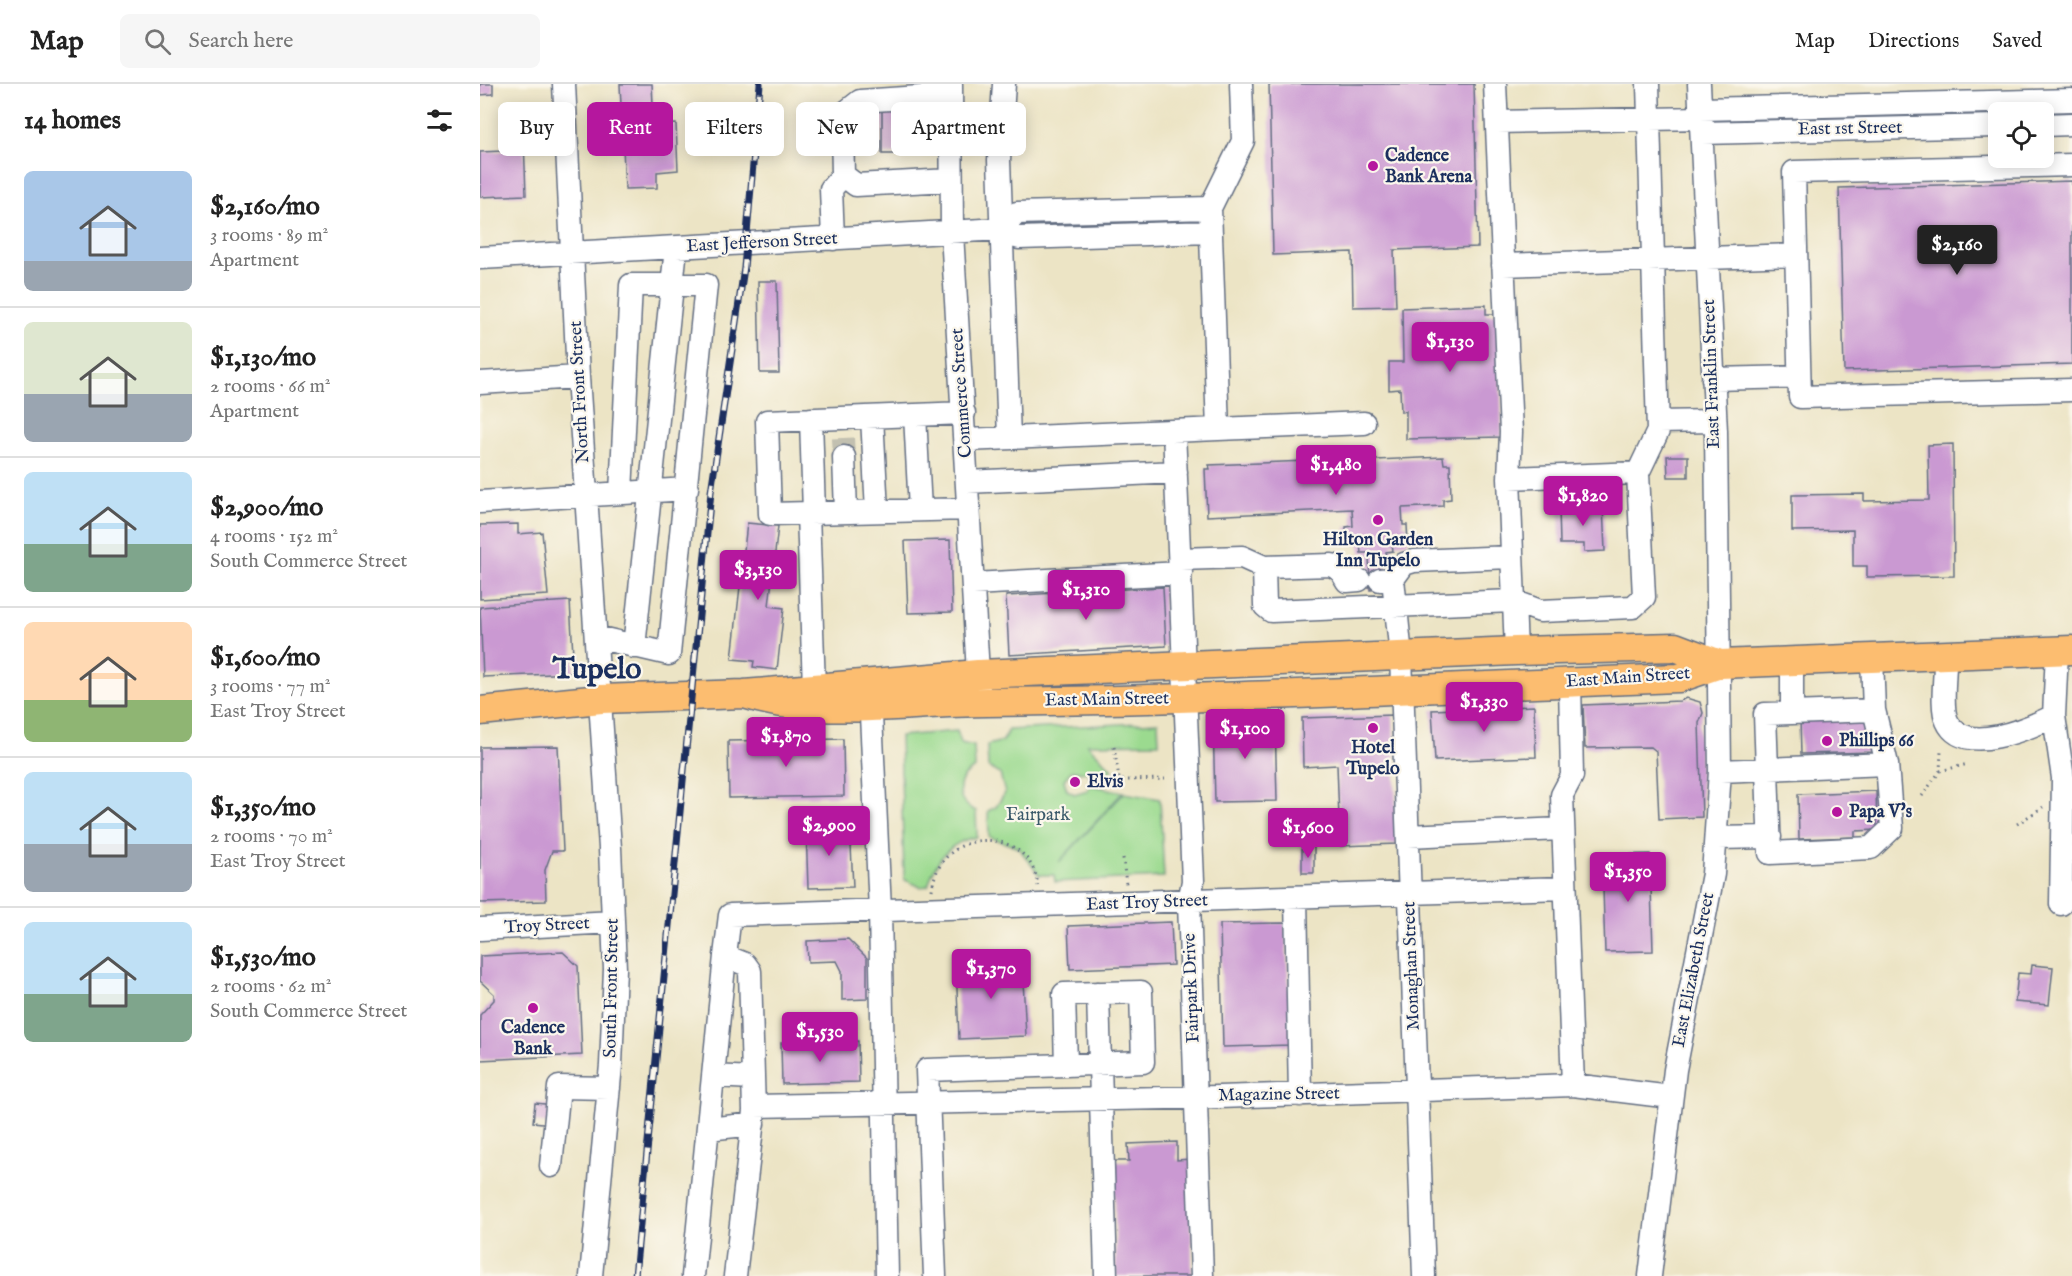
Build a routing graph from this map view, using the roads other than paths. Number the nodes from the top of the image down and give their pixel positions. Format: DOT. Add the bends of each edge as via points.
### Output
graph roads {
  1 [pos="564,84"];
  2 [pos="1004,84"];
  3 [pos="1241,84"];
  4 [pos="1496,84"];
  5 [pos="1648,84"];
  6 [pos="1699,84"];
  7 [pos="950,90"];
  8 [pos="2072,100"];
  9 [pos="1649,119"];
  10 [pos="1702,120"];
  11 [pos="1497,122"];
  12 [pos="2072,124"];
  13 [pos="2054,125"];
  14 [pos="1988,126"];
  15 [pos="2072,165"];
  16 [pos="843,175"];
  17 [pos="950,180"];
  18 [pos="1210,208"];
  19 [pos="1001,229"];
  20 [pos="1211,232"];
  21 [pos="952,233"];
  22 [pos="833,239"];
  23 [pos="676,248"];
  24 [pos="572,253"];
  25 [pos="1796,255"];
  26 [pos="480,258"];
  27 [pos="1708,258"];
  28 [pos="1653,260"];
  29 [pos="1503,265"];
  30 [pos="673,285"];
  31 [pos="1799,376"];
  32 [pos="578,377"];
  33 [pos="1713,379"];
  34 [pos="480,383"];
  35 [pos="2072,390"];
  36 [pos="964,413"];
  37 [pos="915,415"];
  38 [pos="872,417"];
  39 [pos="811,419"];
  40 [pos="1715,421"];
  41 [pos="1658,422"];
  42 [pos="1364,423"];
  43 [pos="1218,429"];
  44 [pos="1174,431"];
  45 [pos="843,438"];
  46 [pos="1009,438"];
  47 [pos="966,440"];
  48 [pos="1176,472"];
  49 [pos="1638,473"];
  50 [pos="1509,478"];
  51 [pos="967,482"];
  52 [pos="687,489"];
  53 [pos="651,492"];
  54 [pos="621,493"];
  55 [pos="586,496"];
  56 [pos="480,501"];
  57 [pos="969,509"];
  58 [pos="920,510"];
  59 [pos="877,511"];
  60 [pos="846,512"];
  61 [pos="811,513"];
  62 [pos="1511,557"];
  63 [pos="1180,566"];
  64 [pos="1264,567"];
  65 [pos="1370,580"];
  66 [pos="973,584"];
  67 [pos="1513,601"];
  68 [pos="1394,606"];
  69 [pos="1348,608"];
  70 [pos="596,637"];
  71 [pos="634,647"];
  72 [pos="1516,651"];
  73 [pos="2064,651"];
  74 [pos="1945,655"];
  75 [pos="1401,656"];
  76 [pos="1872,658"];
  77 [pos="1792,661"];
  78 [pos="1184,664"];
  79 [pos="1720,664"];
  80 [pos="978,674"];
  81 [pos="1570,682"];
  82 [pos="814,688"];
  83 [pos="1402,689"];
  84 [pos="744,694"];
  85 [pos="870,696"];
  86 [pos="601,699"];
  87 [pos="1185,699"];
  88 [pos="980,702"];
  89 [pos="1875,710"];
  90 [pos="480,711"];
  91 [pos="1792,713"];
  92 [pos="2054,716"];
  93 [pos="1887,764"];
  94 [pos="1767,769"];
  95 [pos="1720,771"];
  96 [pos="1562,829"];
  97 [pos="1408,836"];
  98 [pos="1770,837"];
  99 [pos="1717,838"];
  100 [pos="1563,888"];
  101 [pos="1410,894"];
  102 [pos="1296,898"];
  103 [pos="1189,902"];
  104 [pos="2061,904"];
  105 [pos="880,910"];
  106 [pos="613,922"];
  107 [pos="480,929"];
  108 [pos="725,956"];
  109 [pos="1098,993"];
  110 [pos="1100,1064"];
  111 [pos="1066,1065"];
  112 [pos="713,1076"];
  113 [pos="753,1078"];
  114 [pos="1573,1085"];
  115 [pos="609,1088"];
  116 [pos="1417,1092"];
  117 [pos="1300,1095"];
  118 [pos="1197,1096"];
  119 [pos="1671,1097"];
  120 [pos="1101,1099"];
  121 [pos="928,1103"];
  122 [pos="885,1104"];
  123 [pos="753,1115"];
  124 [pos="708,1129"];
  125 [pos="551,1166"];
  126 [pos="591,1276"];
  127 [pos="693,1276"];
  128 [pos="735,1276"];
  129 [pos="887,1276"];
  130 [pos="935,1276"];
  131 [pos="1106,1276"];
  132 [pos="1202,1276"];
  133 [pos="1424,1276"];
  134 [pos="1650,1276"];
  1 -- 24 [label="street, North Front Street"];
  2 -- 19 [label="street" via="999,160"];
  3 -- 18 [label="street" via="1243,141"];
  4 -- 11 [label="street"];
  5 -- 9 [label="street"];
  6 -- 10 [label="street, East Franklin Street"];
  7 -- 16 [label="street" via="860,101 846,112 842,125"];
  7 -- 17 [label="street, Commerce Street"];
  8 -- 10 [label="street, East 1st Street"];
  9 -- 10 [label="street"];
  9 -- 11 [label="street"];
  9 -- 28 [label="street"];
  10 -- 14 [label="street, East 1st Street"];
  10 -- 27 [label="street, East Franklin Street"];
  11 -- 29 [label="street"];
  12 -- 13 [label="street"];
  15 -- 25 [label="street" via="1794,172"];
  16 -- 17 [label="street" via="856,185"];
  16 -- 22 [label="street" via="831,189"];
  17 -- 21 [label="street, Commerce Street"];
  18 -- 19 [label="street" via="1017,213"];
  18 -- 20 [label="street"];
  19 -- 20 [label="street" via="1019,238"];
  19 -- 21 [label="street, East Jefferson Street"];
  19 -- 46 [label="street"];
  20 -- 43 [label="street"];
  21 -- 22 [label="street, East Jefferson Street"];
  21 -- 36 [label="street, Commerce Street"];
  22 -- 23 [label="street, East Jefferson Street"];
  23 -- 24 [label="street, East Jefferson Street"];
  23 -- 30 [label="street"];
  24 -- 26 [label="street, East Jefferson Street"];
  24 -- 32 [label="street, North Front Street"];
  25 -- 27 [label="street"];
  25 -- 31 [label="street"];
  27 -- 28 [label="street"];
  27 -- 33 [label="street, East Franklin Street"];
  28 -- 29 [label="street"];
  28 -- 41 [label="street"];
  29 -- 50 [label="street" via="1511,432"];
  30 -- 52 [label="street" via="706,285"];
  30 -- 53 [label="street"];
  30 -- 54 [label="street" via="631,285"];
  31 -- 33 [label="street"];
  31 -- 35 [label="street" via="1800,397"];
  32 -- 34 [label="street"];
  32 -- 55 [label="street, North Front Street"];
  33 -- 40 [label="street, East Franklin Street"];
  36 -- 37 [label="street"];
  36 -- 47 [label="street, Commerce Street"];
  37 -- 38 [label="street"];
  37 -- 58 [label="street"];
  38 -- 45 [label="street"];
  38 -- 59 [label="street"];
  39 -- 45 [label="street"];
  39 -- 61 [label="street"];
  39 -- 61 [label="street" via="767,421 770,514"];
  40 -- 41 [label="street"];
  40 -- 79 [label="street, East Franklin Street"];
  41 -- 49 [label="street" via="1658,431"];
  42 -- 43 [label="street"];
  43 -- 44 [label="street"];
  44 -- 46 [label="street"];
  44 -- 48 [label="street, Fairpark Drive"];
  45 -- 60 [label="street"];
  46 -- 47 [label="street"];
  47 -- 51 [label="street, Commerce Street"];
  48 -- 51 [label="street"];
  48 -- 63 [label="street, Fairpark Drive"];
  49 -- 50 [label="street"];
  49 -- 67 [label="street" via="1644,597 1633,607 1540,611"];
  50 -- 62 [label="street"];
  51 -- 57 [label="street, Commerce Street"];
  52 -- 53 [label="street"];
  52 -- 71 [label="street" via="669,654"];
  53 -- 54 [label="street"];
  53 -- 71 [label="street"];
  54 -- 55 [label="street"];
  55 -- 56 [label="street"];
  55 -- 70 [label="street, North Front Street"];
  57 -- 58 [label="street"];
  57 -- 66 [label="street, Commerce Street"];
  58 -- 59 [label="street"];
  59 -- 60 [label="street"];
  60 -- 61 [label="street"];
  61 -- 82 [label="street"];
  62 -- 65 [label="street" via="1414,561"];
  62 -- 67 [label="street"];
  63 -- 64 [label="street" via="1242,557"];
  63 -- 66 [label="street"];
  63 -- 78 [label="street, Fairpark Drive"];
  64 -- 65 [label="street" via="1332,565"];
  64 -- 69 [label="street" via="1265,606 1271,611"];
  65 -- 68 [label="street, Monaghan Street"];
  65 -- 69 [label="street"];
  66 -- 80 [label="street, Commerce Street"];
  67 -- 68 [label="street"];
  67 -- 72 [label="street"];
  68 -- 69 [label="street"];
  68 -- 75 [label="street, Monaghan Street"];
  70 -- 71 [label="street"];
  70 -- 86 [label="street, North Front Street"];
  72 -- 75 [label="main road, East Main Street"];
  72 -- 79 [label="main road, East Main Street" via="1675,647"];
  73 -- 74 [label="main road, East Main Street"];
  73 -- 92 [label="street"];
  74 -- 76 [label="main road, East Main Street"];
  74 -- 92 [label="street" via="1947,722 1964,736 1984,739"];
  75 -- 78 [label="main road, East Main Street"];
  75 -- 83 [label="street, Monaghan Street"];
  76 -- 77 [label="main road, East Main Street"];
  76 -- 89 [label="street"];
  77 -- 79 [label="main road, East Main Street"];
  77 -- 91 [label="street"];
  78 -- 80 [label="main road, East Main Street"];
  78 -- 87 [label="street, Fairpark Drive"];
  79 -- 81 [label="main road, East Main Street" via="1689,676"];
  79 -- 95 [label="street, East Elizabeth Street"];
  80 -- 85 [label="main road, East Main Street"];
  80 -- 88 [label="street, Commerce Street"];
  81 -- 83 [label="main road, East Main Street"];
  81 -- 96 [label="street" via="1572,776 1562,795"];
  82 -- 84 [label="main road, East Main Street"];
  82 -- 85 [label="main road, East Main Street"];
  83 -- 87 [label="main road, East Main Street"];
  83 -- 97 [label="street, Monaghan Street"];
  84 -- 85 [label="main road, East Main Street" via="770,703"];
  84 -- 86 [label="main road, East Main Street"];
  85 -- 88 [label="main road, East Main Street"];
  85 -- 105 [label="street"];
  86 -- 90 [label="main road, East Main Street"];
  86 -- 106 [label="street, South Front Street"];
  87 -- 88 [label="main road, East Main Street"];
  87 -- 103 [label="street, Fairpark Drive" via="1193,881"];
  89 -- 91 [label="street"];
  89 -- 93 [label="street"];
  91 -- 94 [label="street" via="1765,714"];
  92 -- 104 [label="street" via="2063,778"];
  93 -- 94 [label="street"];
  93 -- 98 [label="street" via="1892,828 1871,848 1770,853"];
  94 -- 95 [label="street"];
  94 -- 98 [label="street"];
  95 -- 99 [label="street, East Elizabeth Street"];
  96 -- 97 [label="street"];
  96 -- 100 [label="street"];
  97 -- 101 [label="street, Monaghan Street"];
  98 -- 99 [label="street"];
  99 -- 119 [label="street, East Elizabeth Street"];
  100 -- 101 [label="street, East Troy Street"];
  100 -- 114 [label="street"];
  101 -- 102 [label="street, East Troy Street"];
  101 -- 116 [label="street, Monaghan Street"];
  102 -- 103 [label="street, East Troy Street"];
  102 -- 117 [label="street"];
  103 -- 105 [label="street, East Troy Street"];
  103 -- 118 [label="street, Fairpark Drive"];
  105 -- 108 [label="street, East Troy Street" via="730,915"];
  105 -- 122 [label="street"];
  106 -- 107 [label="street, Troy Street"];
  106 -- 115 [label="street, South Front Street" via="615,994"];
  108 -- 112 [label="street"];
  108 -- 113 [label="street" via="745,964 750,971"];
  109 -- 110 [label="street"];
  109 -- 110 [label="street" via="1141,992 1142,1003 1143,1062"];
  109 -- 111 [label="street" via="1064,994"];
  110 -- 111 [label="street"];
  110 -- 120 [label="street"];
  111 -- 121 [label="street" via="927,1070"];
  112 -- 113 [label="street"];
  112 -- 124 [label="street"];
  113 -- 123 [label="street"];
  114 -- 116 [label="street, Magazine Street"];
  114 -- 119 [label="street, Magazine Street"];
  115 -- 125 [label="street" via="559,1088"];
  115 -- 126 [label="street, South Front Street"];
  116 -- 117 [label="street, Magazine Street"];
  116 -- 133 [label="street, Monaghan Street"];
  117 -- 118 [label="street, Magazine Street"];
  118 -- 120 [label="street, Magazine Street"];
  118 -- 132 [label="street, Fairpark Drive"];
  119 -- 134 [label="street, East Elizabeth Street"];
  120 -- 121 [label="street, Magazine Street"];
  120 -- 131 [label="street"];
  121 -- 122 [label="street, Magazine Street"];
  121 -- 130 [label="street"];
  122 -- 123 [label="street, Magazine Street"];
  122 -- 129 [label="street"];
  123 -- 124 [label="street, Magazine Street"];
  123 -- 128 [label="street"];
  124 -- 127 [label="street"];
}
